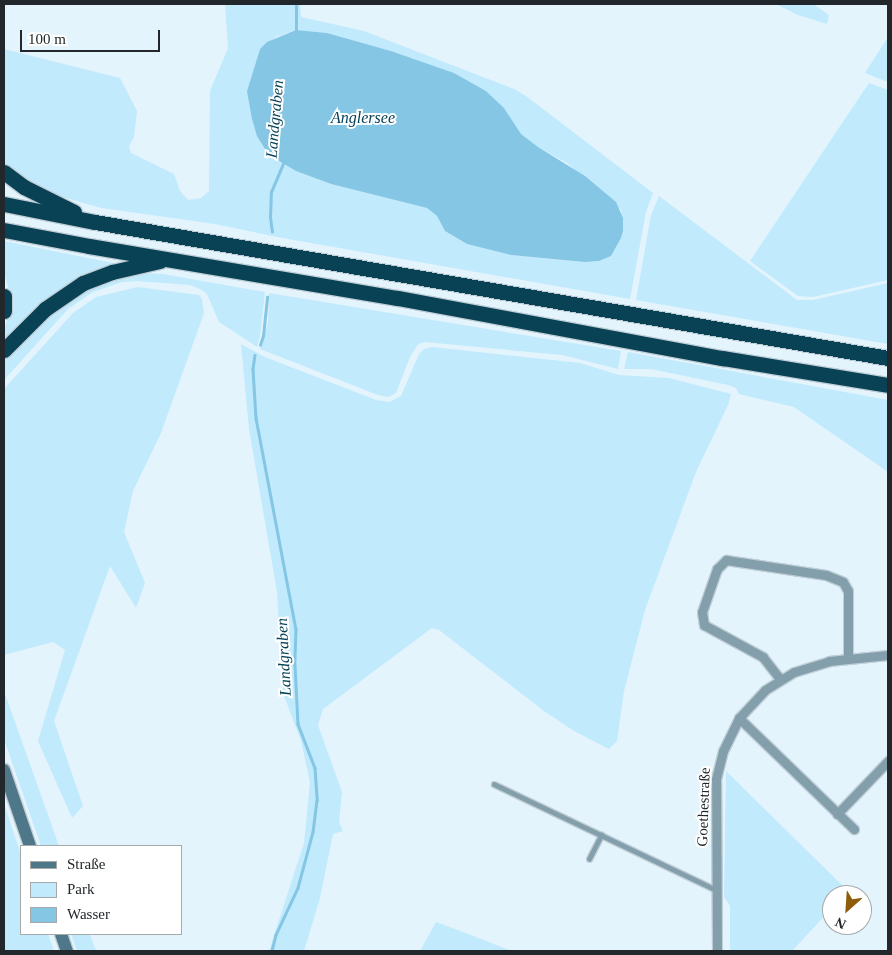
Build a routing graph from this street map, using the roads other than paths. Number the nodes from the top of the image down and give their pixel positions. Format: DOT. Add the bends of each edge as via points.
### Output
graph roads {
  1 [pos="4,172"];
  2 [pos="4,204"];
  3 [pos="95,222"];
  4 [pos="4,230"];
  5 [pos="167,260"];
  6 [pos="4,296"];
  7 [pos="4,310"];
  8 [pos="4,350"];
  9 [pos="888,358"];
  10 [pos="888,385"];
  11 [pos="888,654"];
  12 [pos="848,658"];
  13 [pos="780,679"];
  14 [pos="740,718"];
  15 [pos="888,761"];
  16 [pos="4,770"];
  17 [pos="494,784"];
  18 [pos="837,814"];
  19 [pos="854,829"];
  20 [pos="601,835"];
  21 [pos="30,845"];
  22 [pos="589,859"];
  23 [pos="717,890"];
  24 [pos="60,935"];
  25 [pos="67,951"];
  26 [pos="717,951"];
  1 -- 3 [label="highway" via="37,195"];
  2 -- 3 [label="highway"];
  3 -- 9 [label="highway"];
  4 -- 5 [label="highway"];
  5 -- 8 [label="highway" via="112,272 83,283 45,309"];
  5 -- 10 [label="highway"];
  6 -- 7 [label="highway"];
  11 -- 12 [label="street, Goethestraße"];
  12 -- 13 [label="street, Goethestraße" via="812,665"];
  12 -- 13 [label="street" via="848,591 843,582 826,575 726,560 714,578 702,612 704,625 763,657"];
  13 -- 14 [label="street, Goethestraße" via="755,698"];
  14 -- 18 [label="street"];
  14 -- 23 [label="street, Goethestraße" via="723,751 716,779"];
  15 -- 18 [label="street"];
  16 -- 21 [label="main road"];
  17 -- 20 [label="lane"];
  18 -- 19 [label="street"];
  20 -- 22 [label="lane"];
  20 -- 23 [label="lane"];
  23 -- 26 [label="street, Goethestraße"];
  24 -- 25 [label="main road"];
}
